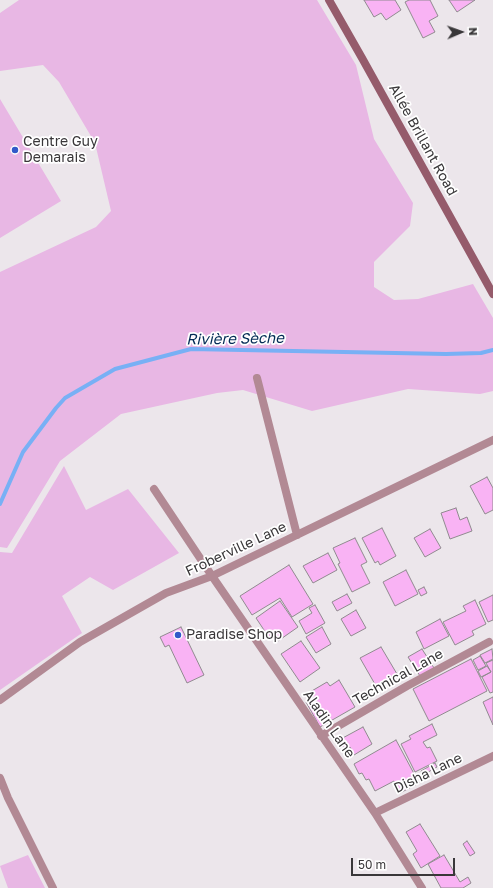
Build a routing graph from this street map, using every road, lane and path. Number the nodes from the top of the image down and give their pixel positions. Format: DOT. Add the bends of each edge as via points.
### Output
graph roads {
  1 [pos="329,0"];
  2 [pos="493,294"];
  3 [pos="257,378"];
  4 [pos="493,440"];
  5 [pos="154,489"];
  6 [pos="297,535"];
  7 [pos="212,576"];
  8 [pos="489,642"];
  9 [pos="0,700"];
  10 [pos="321,736"];
  11 [pos="493,756"];
  12 [pos="0,778"];
  13 [pos="375,814"];
  14 [pos="53,888"];
  15 [pos="422,888"];
  1 -- 2 [label="main road, Allée Brillant Road"];
  3 -- 6 [label="street"];
  4 -- 6 [label="street, Froberville Lane"];
  5 -- 7 [label="street, Aladin Lane"];
  6 -- 7 [label="street, Froberville Lane"];
  7 -- 9 [label="street, Froberville Lane" via="166,593 80,642"];
  7 -- 10 [label="street, Aladin Lane"];
  8 -- 10 [label="street, Technical Lane"];
  10 -- 13 [label="street, Aladin Lane"];
  11 -- 13 [label="street, Disha Lane"];
  12 -- 14 [label="street"];
  13 -- 15 [label="street, Aladin Lane"];
}
